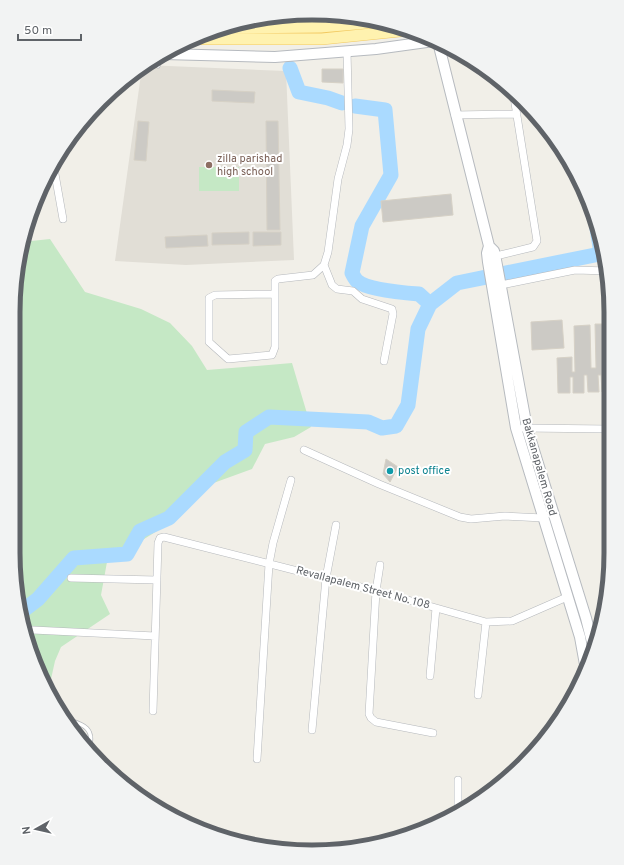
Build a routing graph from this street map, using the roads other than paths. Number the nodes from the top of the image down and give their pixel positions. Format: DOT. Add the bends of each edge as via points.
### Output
graph roads {
  1 [pos="358,24"];
  2 [pos="247,28"];
  3 [pos="393,32"];
  4 [pos="208,39"];
  5 [pos="424,42"];
  6 [pos="440,49"];
  7 [pos="347,51"];
  8 [pos="175,54"];
  9 [pos="515,103"];
  10 [pos="517,114"];
  11 [pos="455,115"];
  12 [pos="55,174"];
  13 [pos="62,219"];
  14 [pos="493,259"];
  15 [pos="324,265"];
  16 [pos="601,271"];
  17 [pos="497,282"];
  18 [pos="274,294"];
  19 [pos="384,361"];
  20 [pos="516,428"];
  21 [pos="527,428"];
  22 [pos="604,429"];
  23 [pos="304,450"];
  24 [pos="291,480"];
  25 [pos="543,518"];
  26 [pos="336,525"];
  27 [pos="269,564"];
  28 [pos="380,565"];
  29 [pos="71,578"];
  30 [pos="326,578"];
  31 [pos="157,580"];
  32 [pos="376,591"];
  33 [pos="567,597"];
  34 [pos="432,607"];
  35 [pos="486,622"];
  36 [pos="33,630"];
  37 [pos="155,636"];
  38 [pos="591,639"];
  39 [pos="584,660"];
  40 [pos="430,676"];
  41 [pos="478,695"];
  42 [pos="153,711"];
  43 [pos="74,722"];
  44 [pos="312,730"];
  45 [pos="433,733"];
  46 [pos="90,744"];
  47 [pos="257,760"];
  48 [pos="458,780"];
  49 [pos="458,806"];
  1 -- 2 [label="main road"];
  3 -- 4 [label="main road" via="322,38"];
  5 -- 7 [label="street"];
  6 -- 11 [label="street"];
  7 -- 8 [label="street" via="275,56"];
  7 -- 15 [label="street" via="349,129"];
  9 -- 10 [label="street"];
  10 -- 11 [label="street"];
  10 -- 14 [label="street" via="537,241 532,247"];
  11 -- 14 [label="street" via="489,246 487,253"];
  12 -- 13 [label="street"];
  14 -- 17 [label="street"];
  15 -- 18 [label="street" via="313,275 278,279 275,281"];
  15 -- 19 [label="street" via="332,285 337,289 353,291 362,299 392,309"];
  16 -- 17 [label="street" via="575,270"];
  17 -- 20 [label="street"];
  17 -- 21 [label="street, Bakkanapalem Road"];
  18 -- 18 [label="street" via="275,347 272,355 228,359 212,346 208,337 209,298 215,295"];
  20 -- 21 [label="street"];
  20 -- 25 [label="street"];
  21 -- 22 [label="street"];
  21 -- 38 [label="street, Bakkanapalem Road"];
  23 -- 25 [label="street" via="449,513 471,519 498,516"];
  24 -- 27 [label="street"];
  25 -- 33 [label="street"];
  26 -- 30 [label="street"];
  27 -- 30 [label="street, Revallapalem Street No. 108"];
  27 -- 31 [label="street, Revallapalem Street No. 108" via="169,537 160,538"];
  27 -- 47 [label="street"];
  28 -- 32 [label="street"];
  29 -- 31 [label="street"];
  30 -- 32 [label="street, Revallapalem Street No. 108"];
  30 -- 44 [label="street"];
  31 -- 37 [label="street"];
  32 -- 34 [label="street, Revallapalem Street No. 108"];
  32 -- 45 [label="street" via="369,714 376,722"];
  33 -- 35 [label="street, Revallapalem Street No. 108" via="512,621"];
  33 -- 39 [label="street"];
  34 -- 35 [label="street, Revallapalem Street No. 108"];
  34 -- 40 [label="street"];
  35 -- 41 [label="street"];
  36 -- 37 [label="street"];
  37 -- 42 [label="street"];
  43 -- 46 [label="lane" via="88,730"];
  48 -- 49 [label="street"];
}
